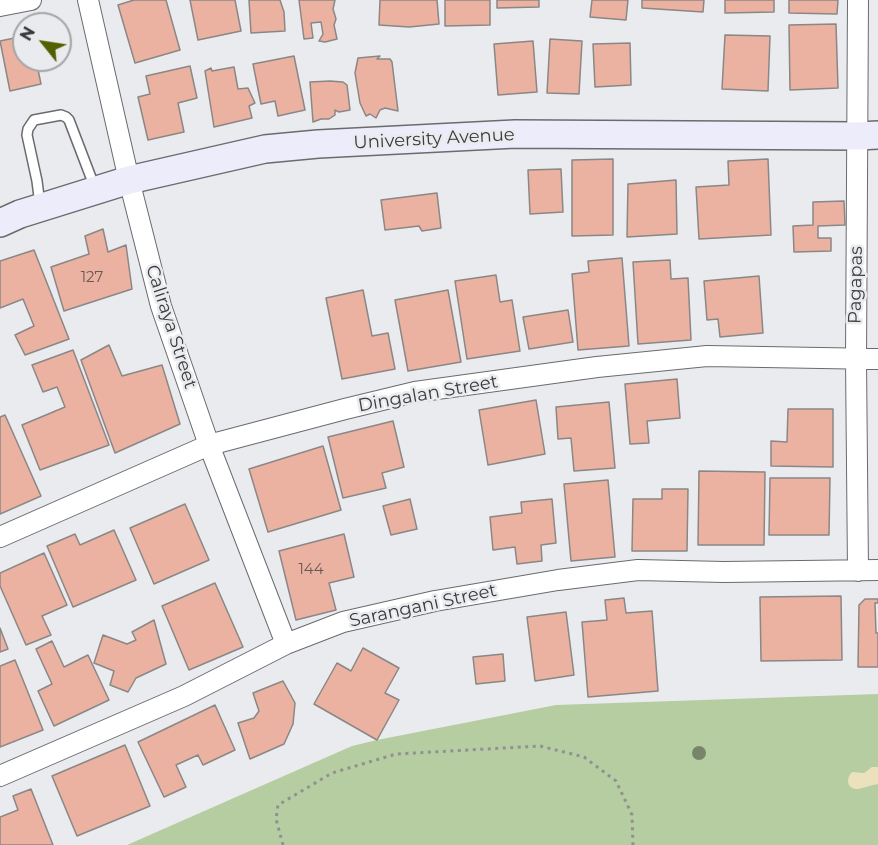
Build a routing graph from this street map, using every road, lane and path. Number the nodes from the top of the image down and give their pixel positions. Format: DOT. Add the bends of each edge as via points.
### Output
graph roads {
  1 [pos="32,0"];
  2 [pos="88,0"];
  3 [pos="858,0"];
  4 [pos="0,6"];
  5 [pos="868,136"];
  6 [pos="129,180"];
  7 [pos="96,191"];
  8 [pos="40,208"];
  9 [pos="0,223"];
  10 [pos="878,359"];
  11 [pos="856,360"];
  12 [pos="209,445"];
  13 [pos="0,537"];
  14 [pos="878,570"];
  15 [pos="858,571"];
  16 [pos="286,644"];
  17 [pos="0,776"];
  18 [pos="283,845"];
  19 [pos="633,845"];
  1 -- 4 [label="street"];
  2 -- 6 [label="street, Caliraya Street"];
  3 -- 5 [label="street, Pagapas"];
  5 -- 6 [label="street, University Avenue" via="515,134 318,144 265,149"];
  5 -- 11 [label="street, Pagapas"];
  6 -- 7 [label="street, University Avenue"];
  6 -- 12 [label="street, Caliraya Street" via="161,306"];
  7 -- 8 [label="street, University Avenue"];
  7 -- 8 [label="lane" via="69,120 61,115 34,120 27,135"];
  8 -- 9 [label="street, University Avenue"];
  10 -- 11 [label="street, Dingalan Street"];
  11 -- 12 [label="street, Dingalan Street" via="707,356 597,367 416,392"];
  11 -- 15 [label="street, Pagapas"];
  12 -- 13 [label="street, Dingalan Street"];
  12 -- 16 [label="street, Caliraya Street"];
  14 -- 15 [label="street, Sarangani Street"];
  15 -- 16 [label="street, Sarangani Street" via="638,570 570,578 435,601 343,622"];
  16 -- 17 [label="street, Sarangani Street" via="184,696"];
  18 -- 19 [label="path" via="276,819 278,806 332,773 396,754 540,746 584,757 616,781 632,815"];
}
